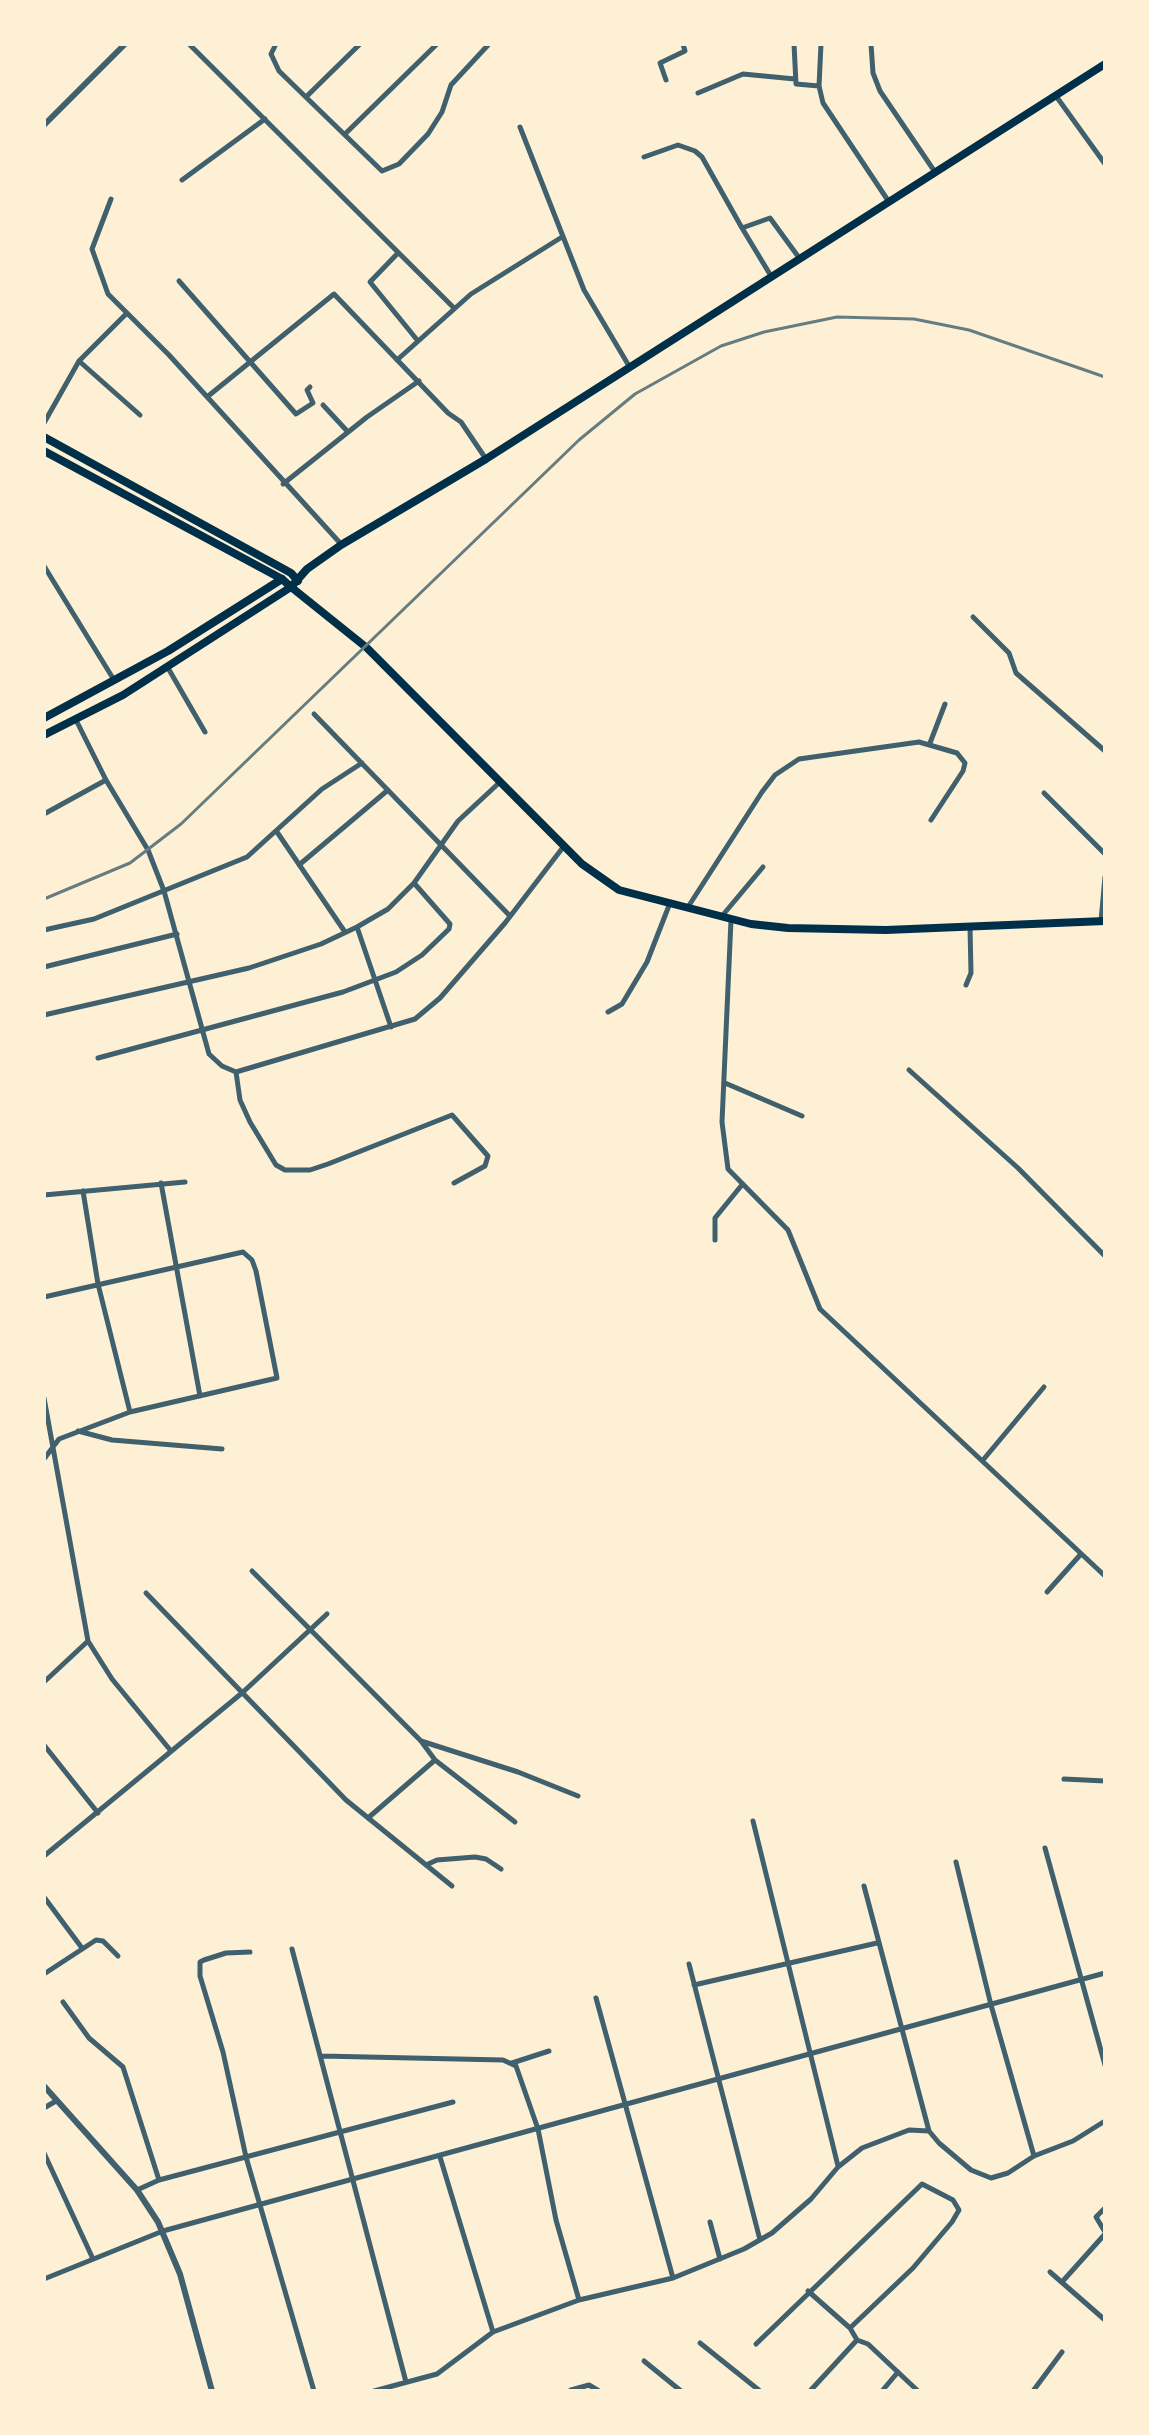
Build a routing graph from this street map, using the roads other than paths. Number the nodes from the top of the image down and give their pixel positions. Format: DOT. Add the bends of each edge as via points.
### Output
graph roads {
  1 [pos="125,44"];
  2 [pos="276,44"];
  3 [pos="360,44"];
  4 [pos="437,44"];
  5 [pos="489,44"];
  6 [pos="683,44"];
  7 [pos="794,44"];
  8 [pos="821,44"];
  9 [pos="871,44"];
  10 [pos="193,45"];
  11 [pos="1105,64"];
  12 [pos="795,79"];
  13 [pos="666,80"];
  14 [pos="819,86"];
  15 [pos="698,93"];
  16 [pos="1055,95"];
  17 [pos="307,96"];
  18 [pos="265,119"];
  19 [pos="44,125"];
  20 [pos="520,127"];
  21 [pos="345,134"];
  22 [pos="644,157"];
  23 [pos="1105,164"];
  24 [pos="935,173"];
  25 [pos="182,180"];
  26 [pos="111,199"];
  27 [pos="890,203"];
  28 [pos="742,228"];
  29 [pos="562,237"];
  30 [pos="398,253"];
  31 [pos="800,259"];
  32 [pos="772,277"];
  33 [pos="179,281"];
  34 [pos="454,308"];
  35 [pos="126,314"];
  36 [pos="418,341"];
  37 [pos="397,360"];
  38 [pos="79,361"];
  39 [pos="251,362"];
  40 [pos="629,366"];
  41 [pos="419,381"];
  42 [pos="310,387"];
  43 [pos="207,397"];
  44 [pos="323,405"];
  45 [pos="140,415"];
  46 [pos="44,423"];
  47 [pos="348,432"];
  48 [pos="44,437"];
  49 [pos="44,451"];
  50 [pos="486,459"];
  51 [pos="283,484"];
  52 [pos="341,545"];
  53 [pos="44,566"];
  54 [pos="307,569"];
  55 [pos="291,573"];
  56 [pos="282,579"];
  57 [pos="294,584"];
  58 [pos="973,617"];
  59 [pos="168,668"];
  60 [pos="115,681"];
  61 [pos="945,704"];
  62 [pos="314,714"];
  63 [pos="44,718"];
  64 [pos="76,719"];
  65 [pos="205,732"];
  66 [pos="44,735"];
  67 [pos="930,743"];
  68 [pos="1105,751"];
  69 [pos="362,763"];
  70 [pos="106,780"];
  71 [pos="500,782"];
  72 [pos="388,790"];
  73 [pos="1044,793"];
  74 [pos="44,814"];
  75 [pos="931,820"];
  76 [pos="277,832"];
  77 [pos="441,845"];
  78 [pos="564,846"];
  79 [pos="1105,854"];
  80 [pos="299,865"];
  81 [pos="763,867"];
  82 [pos="1105,877"];
  83 [pos="414,883"];
  84 [pos="164,891"];
  85 [pos="670,903"];
  86 [pos="687,908"];
  87 [pos="510,916"];
  88 [pos="726,917"];
  89 [pos="1103,922"];
  90 [pos="357,927"];
  91 [pos="970,927"];
  92 [pos="44,930"];
  93 [pos="345,932"];
  94 [pos="177,934"];
  95 [pos="44,967"];
  96 [pos="374,978"];
  97 [pos="188,982"];
  98 [pos="966,985"];
  99 [pos="608,1012"];
  100 [pos="44,1015"];
  101 [pos="391,1027"];
  102 [pos="203,1031"];
  103 [pos="98,1058"];
  104 [pos="909,1070"];
  105 [pos="236,1072"];
  106 [pos="725,1083"];
  107 [pos="802,1116"];
  108 [pos="185,1182"];
  109 [pos="161,1183"];
  110 [pos="454,1183"];
  111 [pos="741,1186"];
  112 [pos="83,1191"];
  113 [pos="44,1195"];
  114 [pos="715,1240"];
  115 [pos="1105,1256"];
  116 [pos="174,1267"];
  117 [pos="98,1284"];
  118 [pos="44,1297"];
  119 [pos="1044,1387"];
  120 [pos="200,1396"];
  121 [pos="44,1398"];
  122 [pos="130,1412"];
  123 [pos="77,1431"];
  124 [pos="54,1443"];
  125 [pos="222,1449"];
  126 [pos="44,1459"];
  127 [pos="983,1460"];
  128 [pos="1081,1554"];
  129 [pos="252,1571"];
  130 [pos="1105,1576"];
  131 [pos="1047,1592"];
  132 [pos="146,1593"];
  133 [pos="327,1614"];
  134 [pos="309,1630"];
  135 [pos="88,1641"];
  136 [pos="44,1682"];
  137 [pos="242,1693"];
  138 [pos="421,1741"];
  139 [pos="44,1745"];
  140 [pos="171,1751"];
  141 [pos="435,1760"];
  142 [pos="1064,1779"];
  143 [pos="1105,1781"];
  144 [pos="578,1796"];
  145 [pos="98,1813"];
  146 [pos="368,1818"];
  147 [pos="753,1821"];
  148 [pos="515,1822"];
  149 [pos="1045,1848"];
  150 [pos="44,1856"];
  151 [pos="956,1862"];
  152 [pos="426,1865"];
  153 [pos="501,1869"];
  154 [pos="452,1886"];
  155 [pos="864,1886"];
  156 [pos="44,1897"];
  157 [pos="877,1943"];
  158 [pos="82,1948"];
  159 [pos="292,1949"];
  160 [pos="250,1952"];
  161 [pos="118,1956"];
  162 [pos="689,1964"];
  163 [pos="786,1964"];
  164 [pos="1105,1973"];
  165 [pos="44,1974"];
  166 [pos="1079,1980"];
  167 [pos="694,1985"];
  168 [pos="596,1998"];
  169 [pos="63,2002"];
  170 [pos="991,2005"];
  171 [pos="899,2028"];
  172 [pos="549,2051"];
  173 [pos="811,2053"];
  174 [pos="321,2056"];
  175 [pos="512,2063"];
  176 [pos="1105,2065"];
  177 [pos="719,2080"];
  178 [pos="44,2086"];
  179 [pos="56,2101"];
  180 [pos="453,2102"];
  181 [pos="626,2106"];
  182 [pos="44,2108"];
  183 [pos="1105,2121"];
  184 [pos="538,2129"];
  185 [pos="929,2131"];
  186 [pos="338,2133"];
  187 [pos="44,2153"];
  188 [pos="1034,2156"];
  189 [pos="246,2157"];
  190 [pos="440,2157"];
  191 [pos="838,2167"];
  192 [pos="159,2180"];
  193 [pos="352,2180"];
  194 [pos="137,2190"];
  195 [pos="261,2203"];
  196 [pos="1105,2208"];
  197 [pos="710,2222"];
  198 [pos="163,2231"];
  199 [pos="1105,2233"];
  200 [pos="760,2240"];
  201 [pos="93,2259"];
  202 [pos="720,2259"];
  203 [pos="1050,2272"];
  204 [pos="673,2278"];
  205 [pos="44,2279"];
  206 [pos="1062,2282"];
  207 [pos="808,2291"];
  208 [pos="579,2300"];
  209 [pos="1105,2320"];
  210 [pos="850,2328"];
  211 [pos="493,2332"];
  212 [pos="857,2340"];
  213 [pos="700,2343"];
  214 [pos="756,2344"];
  215 [pos="1062,2352"];
  216 [pos="644,2361"];
  217 [pos="898,2372"];
  218 [pos="406,2382"];
  219 [pos="571,2390"];
  220 [pos="212,2391"];
  221 [pos="314,2391"];
  222 [pos="374,2391"];
  223 [pos="599,2391"];
  224 [pos="681,2391"];
  225 [pos="760,2391"];
  226 [pos="810,2391"];
  227 [pos="882,2391"];
  228 [pos="918,2391"];
  229 [pos="1033,2391"];
  1 -- 19 [label="street"];
  2 -- 17 [label="street" via="273,63"];
  3 -- 17 [label="street"];
  4 -- 21 [label="street"];
  5 -- 21 [label="street" via="451,85 435,125 388,171 379,170"];
  6 -- 13 [label="street" via="685,51 660,63"];
  7 -- 12 [label="street"];
  8 -- 14 [label="street"];
  9 -- 24 [label="street" via="880,91"];
  10 -- 18 [label="street"];
  11 -- 16 [label="main road"];
  12 -- 14 [label="street" via="798,86"];
  12 -- 15 [label="street" via="743,74"];
  14 -- 27 [label="street" via="829,114"];
  16 -- 23 [label="street"];
  16 -- 24 [label="main road"];
  17 -- 21 [label="street"];
  18 -- 25 [label="street"];
  18 -- 30 [label="street"];
  20 -- 29 [label="street"];
  22 -- 28 [label="street" via="678,145 695,151"];
  24 -- 27 [label="main road"];
  26 -- 35 [label="street" via="92,249 108,294"];
  27 -- 31 [label="main road"];
  28 -- 31 [label="street" via="770,218"];
  28 -- 32 [label="street"];
  29 -- 34 [label="street"];
  29 -- 40 [label="street" via="584,290"];
  30 -- 34 [label="street"];
  30 -- 36 [label="street" via="370,282"];
  31 -- 32 [label="main road"];
  32 -- 40 [label="main road"];
  33 -- 39 [label="street"];
  34 -- 36 [label="street"];
  35 -- 38 [label="street"];
  35 -- 43 [label="street"];
  36 -- 37 [label="street"];
  37 -- 39 [label="street" via="334,294"];
  37 -- 41 [label="street"];
  38 -- 45 [label="street"];
  38 -- 46 [label="street"];
  39 -- 42 [label="street" via="296,414 313,403"];
  39 -- 43 [label="street"];
  40 -- 50 [label="main road"];
  41 -- 47 [label="street"];
  41 -- 50 [label="street" via="461,422"];
  43 -- 51 [label="street"];
  44 -- 47 [label="street"];
  47 -- 51 [label="street"];
  48 -- 55 [label="main road"];
  49 -- 56 [label="main road"];
  50 -- 52 [label="main road"];
  51 -- 52 [label="street"];
  52 -- 54 [label="main road"];
  53 -- 60 [label="street"];
  54 -- 55 [label="main road"];
  54 -- 57 [label="main road"];
  55 -- 56 [label="main road"];
  55 -- 57 [label="main road"];
  56 -- 57 [label="main road"];
  56 -- 60 [label="main road"];
  57 -- 59 [label="main road"];
  57 -- 71 [label="main road" via="367,648"];
  58 -- 68 [label="street" via="1009,653 1016,673"];
  59 -- 64 [label="main road"];
  59 -- 65 [label="street"];
  60 -- 63 [label="main road"];
  61 -- 67 [label="street"];
  62 -- 69 [label="street"];
  64 -- 66 [label="main road"];
  64 -- 70 [label="street"];
  67 -- 75 [label="street" via="957,753 965,763"];
  67 -- 86 [label="street" via="790,763 762,792"];
  69 -- 72 [label="street"];
  69 -- 76 [label="street" via="322,789"];
  70 -- 74 [label="street"];
  70 -- 84 [label="street" via="148,850"];
  71 -- 77 [label="street"];
  71 -- 78 [label="main road"];
  72 -- 77 [label="street"];
  72 -- 80 [label="street"];
  73 -- 79 [label="street"];
  76 -- 80 [label="street"];
  76 -- 84 [label="street" via="247,857"];
  77 -- 83 [label="street"];
  77 -- 87 [label="street"];
  78 -- 85 [label="main road" via="603,882"];
  78 -- 87 [label="street"];
  80 -- 93 [label="street"];
  81 -- 88 [label="street"];
  82 -- 89 [label="street"];
  83 -- 90 [label="street" via="388,909"];
  83 -- 96 [label="street" via="449,929 396,972"];
  84 -- 92 [label="street" via="80,923"];
  84 -- 94 [label="street"];
  85 -- 86 [label="main road"];
  85 -- 99 [label="street" via="647,962 622,1004"];
  86 -- 88 [label="main road"];
  87 -- 101 [label="street" via="440,998 415,1019"];
  88 -- 91 [label="main road" via="788,928"];
  88 -- 106 [label="street"];
  89 -- 91 [label="main road"];
  90 -- 93 [label="street"];
  90 -- 96 [label="street"];
  91 -- 98 [label="street" via="971,973"];
  93 -- 97 [label="street" via="249,968"];
  94 -- 95 [label="street"];
  94 -- 97 [label="street"];
  96 -- 101 [label="street"];
  96 -- 102 [label="street" via="343,992"];
  97 -- 100 [label="street"];
  97 -- 102 [label="street"];
  101 -- 105 [label="street"];
  102 -- 103 [label="street"];
  102 -- 105 [label="street" via="214,1060"];
  104 -- 115 [label="street"];
  105 -- 110 [label="street" via="250,1122 276,1165 285,1170 319,1167 456,1116 488,1156 485,1166"];
  106 -- 107 [label="street"];
  106 -- 111 [label="street" via="725,1162"];
  108 -- 109 [label="street"];
  109 -- 112 [label="street"];
  109 -- 116 [label="street"];
  111 -- 114 [label="street" via="715,1218"];
  111 -- 127 [label="street" via="788,1230 820,1309"];
  112 -- 113 [label="street"];
  112 -- 117 [label="street"];
  116 -- 117 [label="street"];
  116 -- 120 [label="street"];
  116 -- 120 [label="street" via="243,1252 256,1271 277,1378"];
  117 -- 118 [label="street"];
  117 -- 122 [label="street"];
  119 -- 127 [label="street"];
  120 -- 122 [label="street"];
  121 -- 124 [label="street"];
  122 -- 123 [label="street"];
  123 -- 124 [label="street"];
  123 -- 125 [label="street" via="112,1440"];
  124 -- 126 [label="street"];
  124 -- 135 [label="street"];
  127 -- 128 [label="street"];
  128 -- 130 [label="street"];
  128 -- 131 [label="street"];
  129 -- 134 [label="street"];
  132 -- 137 [label="street"];
  133 -- 134 [label="street"];
  134 -- 137 [label="street"];
  134 -- 138 [label="street"];
  135 -- 136 [label="street"];
  135 -- 140 [label="street"];
  137 -- 140 [label="street"];
  137 -- 146 [label="street"];
  138 -- 141 [label="street"];
  138 -- 144 [label="street"];
  139 -- 145 [label="street"];
  140 -- 145 [label="street"];
  141 -- 146 [label="street"];
  141 -- 148 [label="street"];
  142 -- 143 [label="street"];
  145 -- 150 [label="street"];
  146 -- 152 [label="street"];
  147 -- 163 [label="street"];
  149 -- 166 [label="street"];
  151 -- 170 [label="street"];
  152 -- 153 [label="street" via="475,1857"];
  152 -- 154 [label="street"];
  155 -- 157 [label="street"];
  156 -- 158 [label="street"];
  157 -- 163 [label="street"];
  157 -- 171 [label="street"];
  158 -- 161 [label="street" via="99,1940"];
  158 -- 165 [label="street"];
  159 -- 174 [label="street"];
  160 -- 189 [label="street" via="226,1953 199,1966"];
  162 -- 167 [label="street"];
  163 -- 167 [label="street"];
  163 -- 173 [label="street"];
  164 -- 166 [label="street"];
  166 -- 170 [label="street"];
  166 -- 176 [label="street"];
  167 -- 177 [label="street"];
  168 -- 181 [label="street"];
  169 -- 192 [label="street" via="89,2038 123,2067"];
  170 -- 171 [label="street"];
  170 -- 188 [label="street"];
  171 -- 173 [label="street"];
  171 -- 185 [label="street"];
  172 -- 175 [label="street"];
  173 -- 177 [label="street"];
  173 -- 191 [label="street"];
  174 -- 175 [label="street"];
  174 -- 186 [label="street"];
  175 -- 184 [label="street"];
  177 -- 181 [label="street"];
  177 -- 200 [label="street"];
  178 -- 179 [label="street"];
  179 -- 182 [label="street"];
  179 -- 194 [label="street"];
  180 -- 186 [label="street"];
  181 -- 184 [label="street"];
  181 -- 204 [label="street"];
  183 -- 188 [label="street"];
  184 -- 190 [label="street"];
  184 -- 208 [label="street"];
  185 -- 188 [label="street" via="984,2177 1008,2173"];
  185 -- 191 [label="street" via="889,2136"];
  186 -- 189 [label="street"];
  186 -- 193 [label="street"];
  187 -- 201 [label="street"];
  189 -- 192 [label="street"];
  189 -- 195 [label="street"];
  190 -- 193 [label="street"];
  190 -- 211 [label="street"];
  191 -- 200 [label="street" via="811,2199"];
  192 -- 194 [label="street"];
  193 -- 195 [label="street"];
  193 -- 218 [label="street"];
  194 -- 198 [label="street"];
  195 -- 198 [label="street"];
  195 -- 221 [label="street"];
  196 -- 199 [label="street" via="1096,2217"];
  197 -- 202 [label="street"];
  198 -- 201 [label="street"];
  198 -- 220 [label="street"];
  199 -- 206 [label="street"];
  200 -- 202 [label="street"];
  201 -- 205 [label="street"];
  202 -- 204 [label="street"];
  203 -- 206 [label="street"];
  204 -- 208 [label="street"];
  206 -- 209 [label="street"];
  207 -- 210 [label="street"];
  207 -- 210 [label="street" via="922,2184 953,2200 959,2210 952,2222"];
  207 -- 214 [label="street"];
  208 -- 211 [label="street"];
  210 -- 212 [label="street"];
  211 -- 218 [label="street" via="437,2374"];
  212 -- 217 [label="street"];
  212 -- 226 [label="street"];
  213 -- 225 [label="street"];
  215 -- 229 [label="street"];
  216 -- 224 [label="street"];
  217 -- 227 [label="street"];
  217 -- 228 [label="street"];
  218 -- 222 [label="street"];
  219 -- 223 [label="street" via="589,2385"];
}
